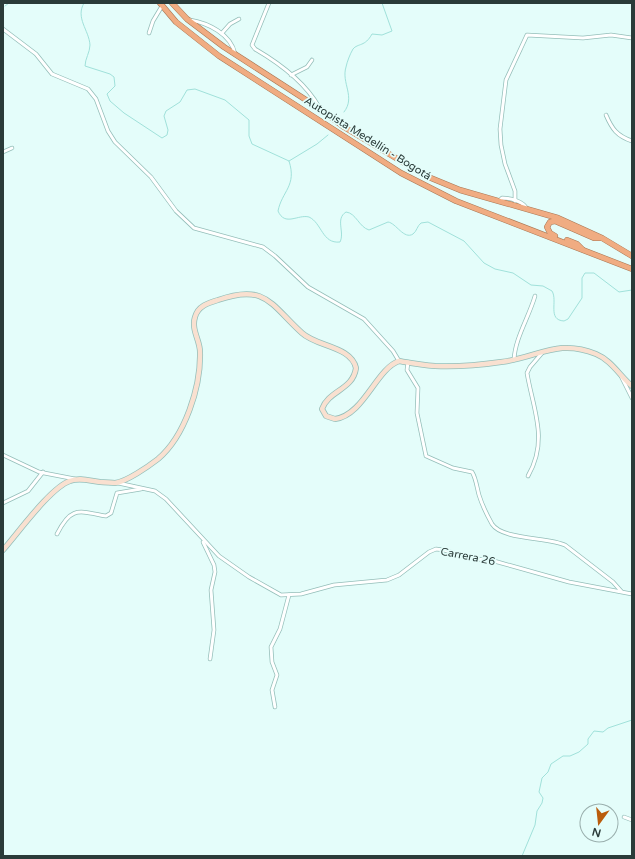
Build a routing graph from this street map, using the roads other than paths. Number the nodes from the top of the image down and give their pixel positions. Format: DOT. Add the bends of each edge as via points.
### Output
graph roads {
  1 [pos="173,3"];
  2 [pos="269,3"];
  3 [pos="161,4"];
  4 [pos="187,19"];
  5 [pos="239,19"];
  6 [pos="3,29"];
  7 [pos="149,33"];
  8 [pos="222,33"];
  9 [pos="632,38"];
  10 [pos="235,54"];
  11 [pos="312,60"];
  12 [pos="291,75"];
  13 [pos="320,109"];
  14 [pos="606,115"];
  15 [pos="632,141"];
  16 [pos="12,148"];
  17 [pos="3,152"];
  18 [pos="499,201"];
  19 [pos="515,201"];
  20 [pos="527,209"];
  21 [pos="602,238"];
  22 [pos="583,250"];
  23 [pos="632,256"];
  24 [pos="632,269"];
  25 [pos="535,296"];
  26 [pos="545,350"];
  27 [pos="514,360"];
  28 [pos="399,361"];
  29 [pos="408,362"];
  30 [pos="621,376"];
  31 [pos="632,386"];
  32 [pos="632,398"];
  33 [pos="3,455"];
  34 [pos="43,472"];
  35 [pos="528,476"];
  36 [pos="76,479"];
  37 [pos="115,483"];
  38 [pos="145,488"];
  39 [pos="4,504"];
  40 [pos="57,534"];
  41 [pos="201,537"];
  42 [pos="3,550"];
  43 [pos="621,591"];
  44 [pos="632,594"];
  45 [pos="289,595"];
  46 [pos="210,659"];
  47 [pos="275,707"];
  48 [pos="624,817"];
  49 [pos="632,820"];
  1 -- 4 [label="highway, Autopista Medellín - Bogotá"];
  2 -- 12 [label="street" via="252,44 255,49 281,64"];
  3 -- 7 [label="street"];
  3 -- 22 [label="highway, Autopista Medellín - Bogotá" via="176,22 219,56 401,172 456,201"];
  4 -- 8 [label="street" via="200,22"];
  4 -- 10 [label="highway, Autopista Medellín - Bogotá"];
  5 -- 8 [label="street"];
  6 -- 28 [label="street" via="36,54 52,74 88,89 96,99 115,142 151,177 176,211 194,228 263,247 308,287 364,319"];
  8 -- 10 [label="street" via="234,47"];
  9 -- 19 [label="street" via="611,35 589,38 527,35 506,80 500,128 504,164"];
  10 -- 13 [label="highway, Autopista Medellín - Bogotá"];
  11 -- 12 [label="street" via="307,67"];
  12 -- 13 [label="street" via="315,100"];
  13 -- 18 [label="highway, Autopista Medellín - Bogotá" via="426,176 460,190"];
  14 -- 15 [label="street" via="613,129"];
  16 -- 17 [label="street"];
  18 -- 19 [label="street" via="504,198"];
  18 -- 20 [label="highway, Autopista Medellín - Bogotá"];
  19 -- 20 [label="street" via="524,204"];
  20 -- 21 [label="highway, Autopista Medellín - Bogotá" via="564,220"];
  21 -- 22 [label="highway" via="594,238 558,221 550,222 550,233 577,244"];
  21 -- 23 [label="highway, Autopista Medellín - Bogotá"];
  22 -- 24 [label="highway, Autopista Medellín - Bogotá"];
  25 -- 27 [label="street" via="517,342"];
  26 -- 27 [label="main road"];
  26 -- 30 [label="main road" via="564,348 595,354 610,363"];
  26 -- 35 [label="street" via="527,373 539,427 537,456"];
  27 -- 29 [label="main road" via="436,366"];
  28 -- 29 [label="main road"];
  28 -- 37 [label="main road" via="388,368 372,390 353,409 338,418 331,418 324,412 324,403 353,380 356,368 351,358 303,334 273,303 258,295 237,294 205,304 199,309 194,322 200,358 192,404 186,420 158,458"];
  29 -- 43 [label="street" via="407,370 418,388 417,412 426,456 452,468 472,472 494,527 523,537 565,545"];
  30 -- 31 [label="main road"];
  30 -- 32 [label="street"];
  33 -- 34 [label="street"];
  34 -- 36 [label="street"];
  34 -- 39 [label="street" via="28,491"];
  36 -- 37 [label="main road"];
  36 -- 42 [label="main road" via="55,491"];
  37 -- 38 [label="street"];
  38 -- 40 [label="street" via="117,493 111,513 106,516 82,512 71,514 65,519"];
  38 -- 41 [label="street" via="166,499"];
  41 -- 45 [label="street" via="219,556 249,577 274,592"];
  41 -- 46 [label="street" via="215,572 211,590 214,624"];
  43 -- 44 [label="street, Carrera 26"];
  43 -- 45 [label="street, Carrera 26" via="569,582 494,561 469,558 436,549 398,575 386,580 334,585"];
  45 -- 47 [label="street" via="280,629 271,647 276,675 272,690"];
  48 -- 49 [label="street"];
}
